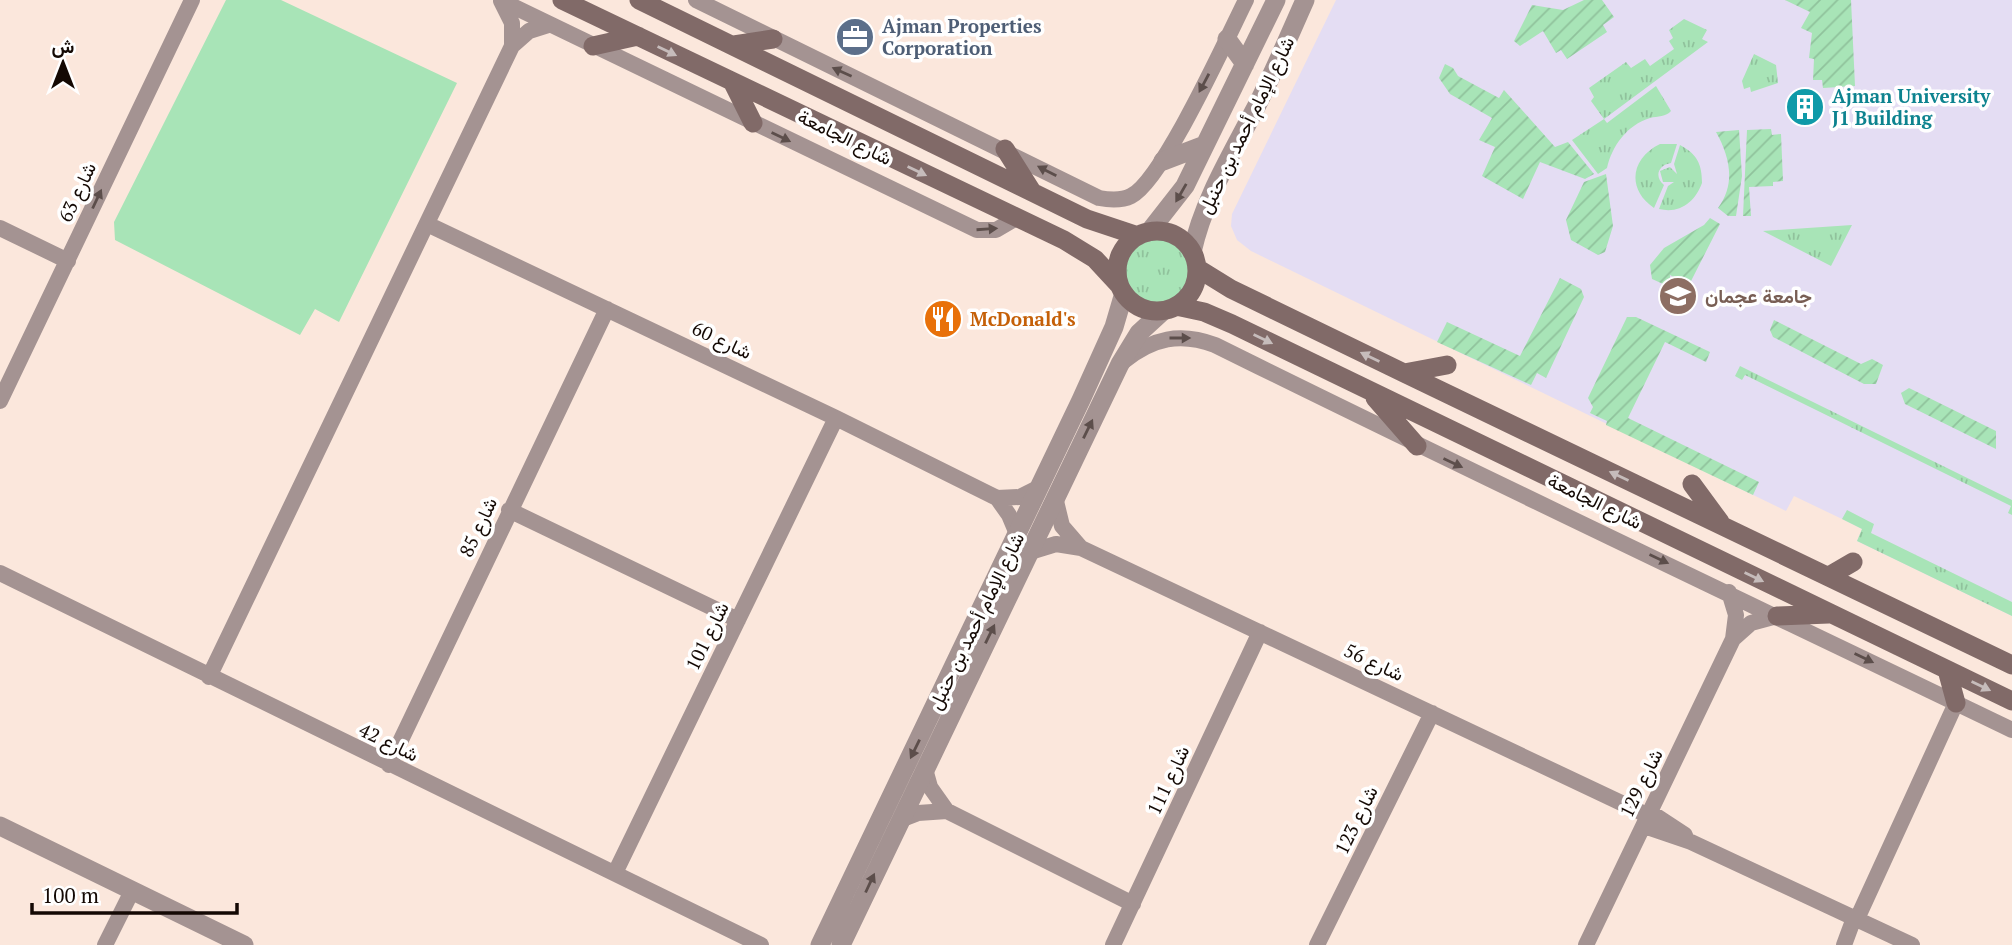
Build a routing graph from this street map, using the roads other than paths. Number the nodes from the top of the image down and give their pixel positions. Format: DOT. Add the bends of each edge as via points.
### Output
graph roads {
  1 [pos="192,0"];
  2 [pos="500,0"];
  3 [pos="562,0"];
  4 [pos="639,0"];
  5 [pos="696,0"];
  6 [pos="1246,0"];
  7 [pos="1276,0"];
  8 [pos="1305,0"];
  9 [pos="548,25"];
  10 [pos="638,36"];
  11 [pos="773,39"];
  12 [pos="1227,39"];
  13 [pos="734,45"];
  14 [pos="512,46"];
  15 [pos="593,46"];
  16 [pos="1245,64"];
  17 [pos="733,83"];
  18 [pos="752,123"];
  19 [pos="1205,145"];
  20 [pos="1005,149"];
  21 [pos="1163,161"];
  22 [pos="1034,193"];
  23 [pos="1016,218"];
  24 [pos="427,224"];
  25 [pos="0,228"];
  26 [pos="1144,234"];
  27 [pos="1194,260"];
  28 [pos="68,261"];
  29 [pos="1122,290"];
  30 [pos="1170,308"];
  31 [pos="607,309"];
  32 [pos="1120,364"];
  33 [pos="1447,365"];
  34 [pos="1404,373"];
  35 [pos="1370,392"];
  36 [pos="0,401"];
  37 [pos="836,418"];
  38 [pos="1417,446"];
  39 [pos="1692,484"];
  40 [pos="1048,492"];
  41 [pos="997,498"];
  42 [pos="509,510"];
  43 [pos="1720,523"];
  44 [pos="1017,534"];
  45 [pos="1081,548"];
  46 [pos="1030,552"];
  47 [pos="1853,562"];
  48 [pos="0,573"];
  49 [pos="1829,576"];
  50 [pos="1729,592"];
  51 [pos="1830,614"];
  52 [pos="1777,616"];
  53 [pos="738,620"];
  54 [pos="1260,632"];
  55 [pos="1733,639"];
  56 [pos="2012,665"];
  57 [pos="1947,670"];
  58 [pos="209,677"];
  59 [pos="2012,701"];
  60 [pos="1956,703"];
  61 [pos="1432,713"];
  62 [pos="2012,730"];
  63 [pos="389,765"];
  64 [pos="925,769"];
  65 [pos="947,811"];
  66 [pos="1648,818"];
  67 [pos="900,820"];
  68 [pos="0,827"];
  69 [pos="615,873"];
  70 [pos="132,891"];
  71 [pos="1133,904"];
  72 [pos="1859,920"];
  73 [pos="105,945"];
  74 [pos="244,945"];
  75 [pos="761,945"];
  76 [pos="819,945"];
  77 [pos="841,945"];
  78 [pos="1113,945"];
  79 [pos="1317,945"];
  80 [pos="1587,945"];
  81 [pos="1844,945"];
  82 [pos="1854,945"];
  83 [pos="1912,945"];
  28 -- 1 [label="street, شارع 63, one-way"];
  2 -- 9 [label="street"];
  2 -- 14 [label="street" via="512,23"];
  3 -- 10 [label="main road, شارع الجامعة"];
  4 -- 13 [label="main road, شارع الجامعة"];
  5 -- 11 [label="street"];
  6 -- 12 [label="street"];
  7 -- 16 [label="street, شارع الإمام أحمد بن حنبل"];
  8 -- 27 [label="street, شارع الإمام أحمد بن حنبل" via="1201,217"];
  9 -- 14 [label="street" via="529,32"];
  9 -- 15 [label="street"];
  10 -- 15 [label="main road"];
  10 -- 17 [label="main road, شارع الجامعة, one-way"];
  11 -- 13 [label="main road"];
  20 -- 11 [label="street, one-way"];
  12 -- 16 [label="street"];
  12 -- 21 [label="street, one-way"];
  13 -- 22 [label="main road, شارع الجامعة"];
  14 -- 24 [label="street"];
  15 -- 18 [label="street"];
  16 -- 19 [label="street, شارع الإمام أحمد بن حنبل"];
  17 -- 18 [label="main road"];
  17 -- 23 [label="main road, شارع الجامعة, one-way"];
  18 -- 23 [label="street, one-way" via="976,230 996,230"];
  19 -- 21 [label="street"];
  19 -- 26 [label="street, شارع الإمام أحمد بن حنبل, one-way" via="1175,203"];
  21 -- 20 [label="street, one-way" via="1144,187 1115,201 1099,198"];
  20 -- 22 [label="main road"];
  22 -- 26 [label="main road, شارع الجامعة" via="1087,219"];
  23 -- 29 [label="main road, شارع الجامعة" via="1080,249"];
  24 -- 31 [label="street, شارع 60"];
  24 -- 58 [label="street"];
  25 -- 28 [label="street"];
  26 -- 27 [label="main road" via="1174,235"];
  26 -- 29 [label="main road" via="1122,252 1117,275"];
  27 -- 30 [label="main road" via="1190,294"];
  34 -- 27 [label="main road, شارع الجامعة, one-way" via="1231,289"];
  28 -- 36 [label="street, شارع 63"];
  29 -- 30 [label="main road" via="1137,306"];
  29 -- 40 [label="street, شارع الإمام أحمد بن حنبل" via="1114,327"];
  30 -- 32 [label="street, شارع الإمام أحمد بن حنبل" via="1139,333"];
  30 -- 35 [label="main road, شارع الجامعة, one-way" via="1218,317"];
  31 -- 37 [label="street, شارع 60"];
  31 -- 42 [label="street, شارع 85"];
  32 -- 38 [label="street, one-way" via="1156,341 1171,337 1201,340"];
  40 -- 32 [label="street, شارع الإمام أحمد بن حنبل, one-way"];
  33 -- 34 [label="main road"];
  43 -- 34 [label="main road, شارع الجامعة, one-way"];
  35 -- 38 [label="main road"];
  35 -- 51 [label="main road, شارع الجامعة, one-way"];
  37 -- 41 [label="street, شارع 60"];
  37 -- 53 [label="street, شارع 101"];
  38 -- 50 [label="street, one-way"];
  39 -- 43 [label="main road"];
  40 -- 41 [label="street"];
  40 -- 44 [label="street, شارع الإمام أحمد بن حنبل"];
  40 -- 45 [label="street, شارع 56" via="1062,526"];
  40 -- 46 [label="street, شارع الإمام أحمد بن حنبل"];
  41 -- 44 [label="street"];
  42 -- 53 [label="street"];
  42 -- 63 [label="street, شارع 85"];
  43 -- 49 [label="main road, شارع الجامعة"];
  44 -- 76 [label="street, شارع الإمام أحمد بن حنبل, one-way"];
  45 -- 46 [label="street, شارع 56" via="1056,544"];
  45 -- 54 [label="street, شارع 56"];
  64 -- 46 [label="street, شارع الإمام أحمد بن حنبل, one-way"];
  47 -- 49 [label="main road"];
  48 -- 58 [label="street, شارع 42"];
  49 -- 56 [label="main road, شارع الجامعة"];
  50 -- 52 [label="street"];
  50 -- 55 [label="street, شارع 129" via="1736,615"];
  51 -- 52 [label="main road"];
  51 -- 57 [label="main road, شارع الجامعة"];
  52 -- 55 [label="street" via="1751,624"];
  52 -- 60 [label="street, one-way"];
  53 -- 69 [label="street, شارع 101"];
  54 -- 61 [label="street, شارع 56"];
  54 -- 71 [label="street, شارع 111"];
  55 -- 66 [label="street, شارع 129"];
  57 -- 59 [label="main road, شارع الجامعة, one-way"];
  57 -- 60 [label="main road"];
  58 -- 63 [label="street, شارع 42"];
  60 -- 62 [label="street"];
  60 -- 72 [label="street"];
  61 -- 66 [label="street, شارع 56"];
  61 -- 79 [label="street, شارع 123"];
  63 -- 69 [label="street, شارع 42"];
  64 -- 65 [label="street" via="930,787"];
  64 -- 67 [label="street, شارع الإمام أحمد بن حنبل"];
  65 -- 67 [label="street" via="928,811"];
  65 -- 71 [label="street"];
  66 -- 72 [label="street, شارع 56"];
  66 -- 80 [label="street, شارع 129"];
  77 -- 67 [label="street, شارع الإمام أحمد بن حنبل, one-way"];
  68 -- 70 [label="street"];
  69 -- 75 [label="street, شارع 42"];
  70 -- 73 [label="street"];
  70 -- 74 [label="street"];
  71 -- 78 [label="street, شارع 111"];
  72 -- 81 [label="street"];
  72 -- 82 [label="street"];
  72 -- 83 [label="street, شارع 56"];
}
